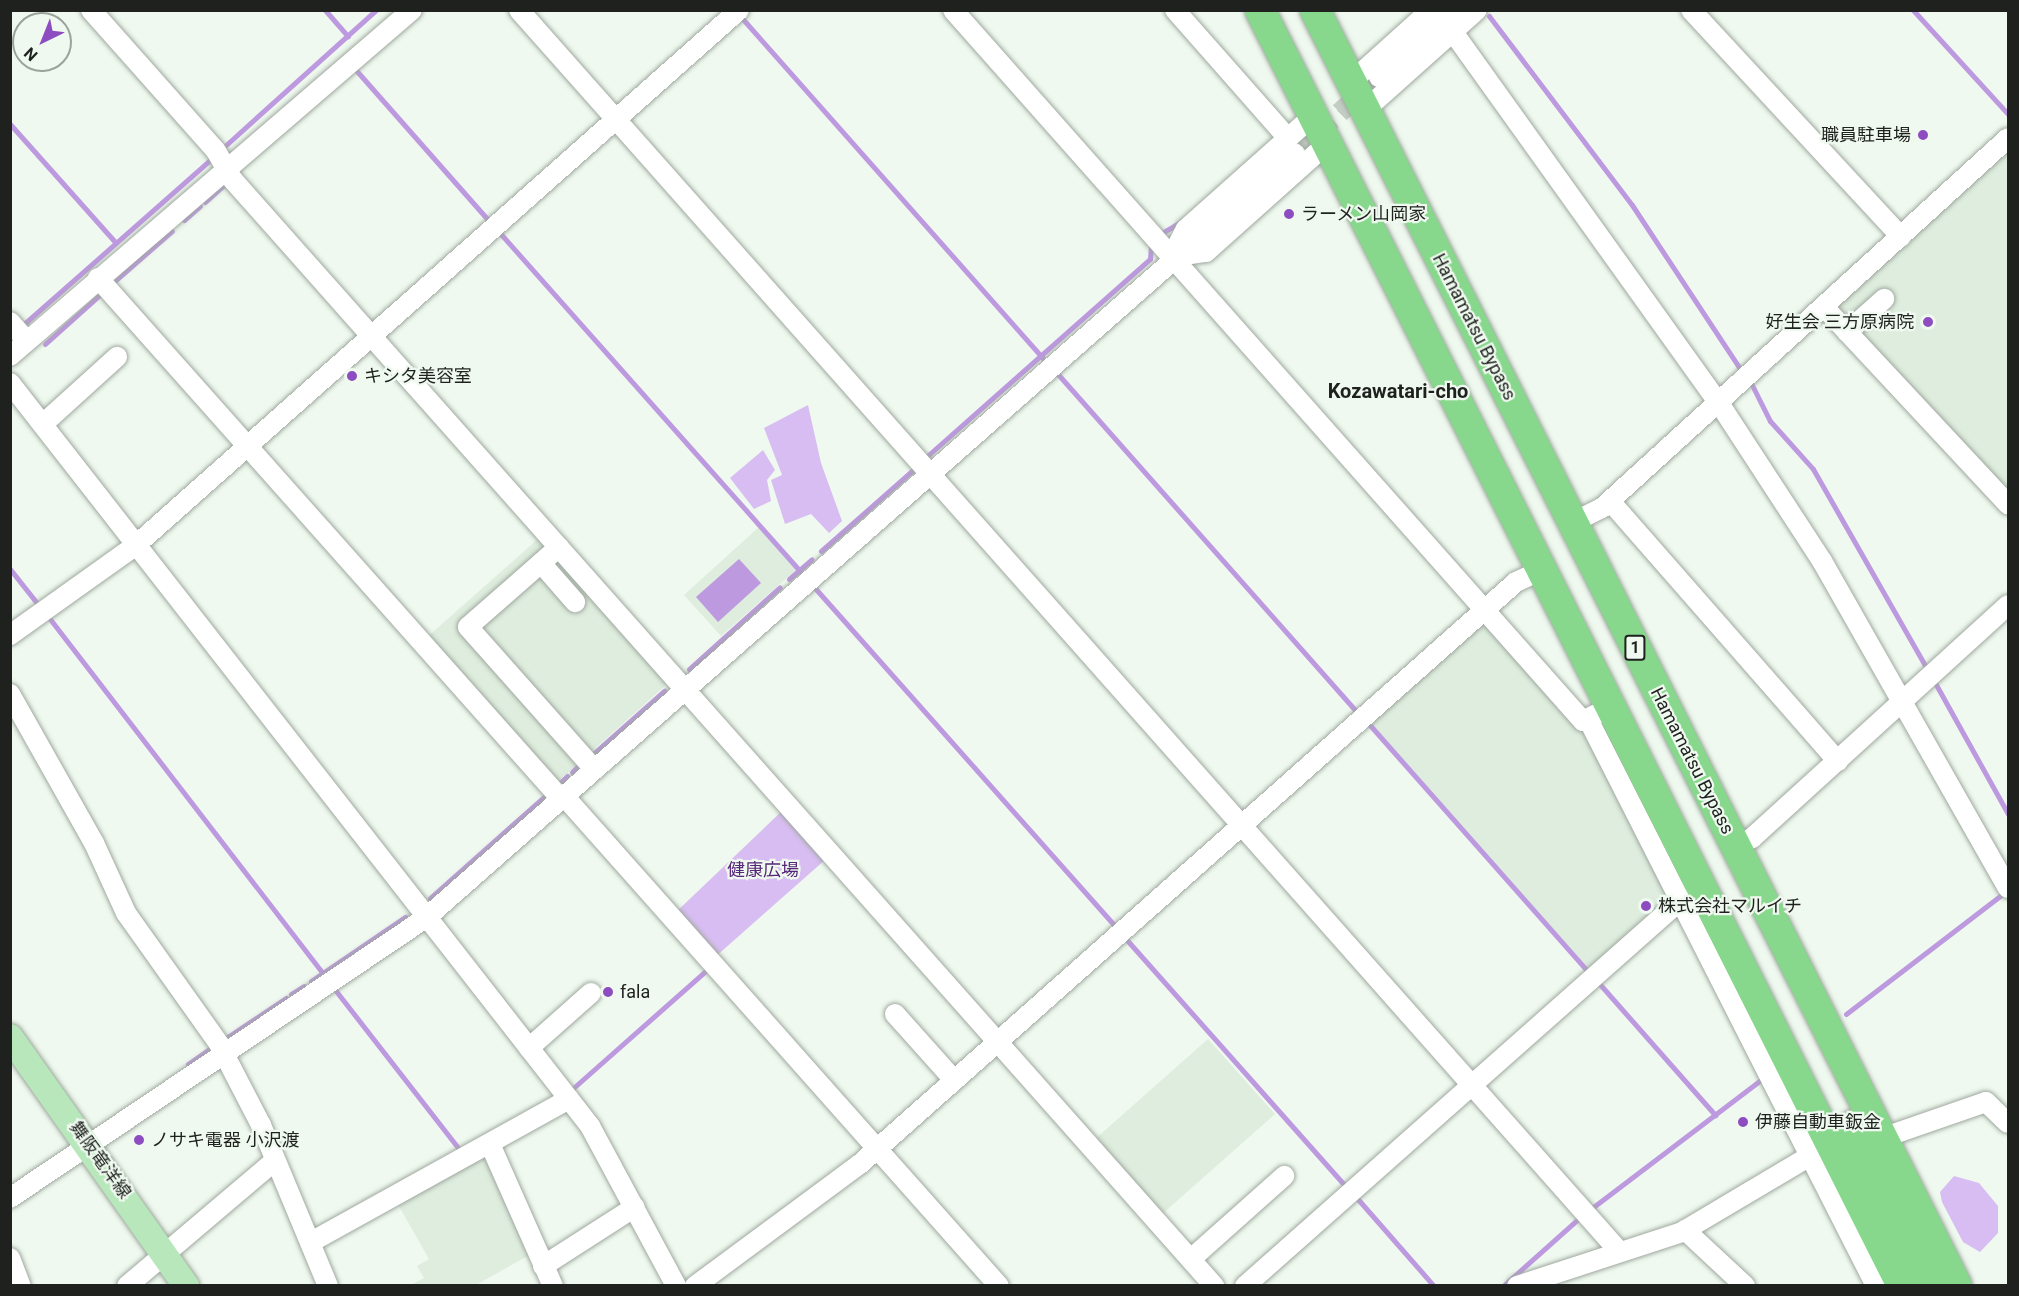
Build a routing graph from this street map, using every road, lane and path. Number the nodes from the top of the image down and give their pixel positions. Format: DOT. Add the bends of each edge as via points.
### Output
graph roads {
  1 [pos="91,10"];
  2 [pos="412,10"];
  3 [pos="519,10"];
  4 [pos="739,10"];
  5 [pos="953,10"];
  6 [pos="1175,10"];
  7 [pos="1260,10"];
  8 [pos="1314,10"];
  9 [pos="1431,10"];
  10 [pos="1454,10"];
  11 [pos="1477,10"];
  12 [pos="1691,10"];
  13 [pos="1453,32"];
  14 [pos="1365,80"];
  15 [pos="1365,110"];
  16 [pos="1313,116"];
  17 [pos="616,120"];
  18 [pos="2008,138"];
  19 [pos="1328,144"];
  20 [pos="1291,145"];
  21 [pos="226,169"];
  22 [pos="1900,237"];
  23 [pos="1172,257"];
  24 [pos="98,278"];
  25 [pos="1884,299"];
  26 [pos="1824,307"];
  27 [pos="10,322"];
  28 [pos="1847,332"];
  29 [pos="372,336"];
  30 [pos="27,341"];
  31 [pos="10,356"];
  32 [pos="117,357"];
  33 [pos="10,383"];
  34 [pos="1719,403"];
  35 [pos="43,424"];
  36 [pos="248,446"];
  37 [pos="928,472"];
  38 [pos="1610,501"];
  39 [pos="2008,504"];
  40 [pos="1572,523"];
  41 [pos="136,544"];
  42 [pos="559,547"];
  43 [pos="541,563"];
  44 [pos="1542,570"];
  45 [pos="575,602"];
  46 [pos="2008,605"];
  47 [pos="1485,610"];
  48 [pos="10,635"];
  49 [pos="684,689"];
  50 [pos="10,694"];
  51 [pos="1904,701"];
  52 [pos="1599,713"];
  53 [pos="1838,760"];
  54 [pos="594,769"];
  55 [pos="562,797"];
  56 [pos="1242,826"];
  57 [pos="1735,846"];
  58 [pos="1754,884"];
  59 [pos="2008,888"];
  60 [pos="1691,898"];
  61 [pos="427,917"];
  62 [pos="591,993"];
  63 [pos="895,1014"];
  64 [pos="10,1037"];
  65 [pos="998,1042"];
  66 [pos="1766,1047"];
  67 [pos="529,1048"];
  68 [pos="224,1054"];
  69 [pos="954,1080"];
  70 [pos="1472,1085"];
  71 [pos="569,1099"];
  72 [pos="2008,1123"];
  73 [pos="1882,1138"];
  74 [pos="87,1143"];
  75 [pos="490,1144"];
  76 [pos="877,1149"];
  77 [pos="1810,1156"];
  78 [pos="273,1162"];
  79 [pos="1284,1176"];
  80 [pos="10,1198"];
  81 [pos="636,1207"];
  82 [pos="1685,1230"];
  83 [pos="311,1242"];
  84 [pos="1619,1251"];
  85 [pos="168,1256"];
  86 [pos="10,1258"];
  87 [pos="1191,1259"];
  88 [pos="543,1266"];
  89 [pos="21,1286"];
  90 [pos="128,1286"];
  91 [pos="186,1286"];
  92 [pos="328,1286"];
  93 [pos="553,1286"];
  94 [pos="676,1286"];
  95 [pos="695,1286"];
  96 [pos="999,1286"];
  97 [pos="1214,1286"];
  98 [pos="1245,1286"];
  99 [pos="1517,1286"];
  100 [pos="1745,1286"];
  101 [pos="1876,1286"];
  102 [pos="1902,1286"];
  103 [pos="1931,1286"];
  104 [pos="1957,1286"];
  1 -- 21 [label="street"];
  2 -- 21 [label="street"];
  3 -- 17 [label="street"];
  4 -- 17 [label="street"];
  5 -- 23 [label="street"];
  6 -- 20 [label="street"];
  7 -- 16 [label="highway"];
  8 -- 14 [label="highway, Hamamatsu Bypass / 1"];
  9 -- 14 [label="street"];
  10 -- 14 [label="street"];
  11 -- 13 [label="street"];
  12 -- 22 [label="street"];
  13 -- 15 [label="street"];
  13 -- 34 [label="street"];
  14 -- 15 [label="highway, Hamamatsu Bypass / 1"];
  15 -- 40 [label="highway, Hamamatsu Bypass / 1"];
  16 -- 19 [label="highway"];
  16 -- 20 [label="street"];
  17 -- 29 [label="street"];
  17 -- 37 [label="street"];
  18 -- 22 [label="street"];
  19 -- 23 [label="street" via="1206,252"];
  19 -- 44 [label="highway"];
  20 -- 23 [label="street"];
  21 -- 24 [label="street"];
  21 -- 29 [label="street"];
  22 -- 26 [label="street"];
  23 -- 37 [label="street"];
  23 -- 47 [label="street"];
  24 -- 30 [label="street"];
  24 -- 36 [label="street"];
  25 -- 28 [label="street"];
  26 -- 28 [label="street"];
  26 -- 34 [label="street"];
  27 -- 30 [label="street"];
  28 -- 39 [label="street"];
  29 -- 36 [label="street"];
  29 -- 42 [label="street"];
  30 -- 31 [label="street"];
  32 -- 35 [label="street"];
  33 -- 35 [label="street"];
  34 -- 38 [label="street"];
  34 -- 51 [label="street" via="1833,578"];
  35 -- 41 [label="street"];
  36 -- 41 [label="street"];
  36 -- 55 [label="street"];
  37 -- 49 [label="street"];
  37 -- 56 [label="street"];
  38 -- 40 [label="street"];
  38 -- 53 [label="street"];
  40 -- 57 [label="highway, Hamamatsu Bypass / 1"];
  41 -- 48 [label="street"];
  41 -- 61 [label="street"];
  42 -- 43 [label="street"];
  42 -- 49 [label="street"];
  43 -- 45 [label="street"];
  43 -- 54 [label="street" via="468,627"];
  44 -- 47 [label="street" via="1516,582"];
  44 -- 52 [label="highway"];
  46 -- 51 [label="street"];
  47 -- 52 [label="street" via="1584,721"];
  47 -- 56 [label="street"];
  49 -- 54 [label="street"];
  49 -- 65 [label="street"];
  50 -- 68 [label="street" via="94,843 126,913"];
  51 -- 53 [label="street"];
  51 -- 59 [label="street"];
  52 -- 60 [label="highway"];
  53 -- 57 [label="street" via="1752,837"];
  54 -- 55 [label="street"];
  55 -- 61 [label="street"];
  55 -- 76 [label="street"];
  56 -- 65 [label="street"];
  56 -- 70 [label="street"];
  57 -- 58 [label="highway, Hamamatsu Bypass / 1"];
  58 -- 73 [label="highway, Hamamatsu Bypass / 1"];
  58 -- 103 [label="highway" via="1887,1200"];
  60 -- 66 [label="highway"];
  60 -- 70 [label="street"];
  61 -- 67 [label="street"];
  61 -- 68 [label="street"];
  62 -- 67 [label="street"];
  63 -- 69 [label="street"];
  64 -- 74 [label="main road, 舞阪竜洋線"];
  65 -- 69 [label="street"];
  65 -- 87 [label="street"];
  66 -- 77 [label="street"];
  66 -- 102 [label="highway"];
  67 -- 71 [label="street"];
  68 -- 74 [label="street"];
  68 -- 78 [label="street" via="261,1125"];
  69 -- 76 [label="street"];
  70 -- 84 [label="street"];
  70 -- 98 [label="street"];
  71 -- 75 [label="street"];
  71 -- 81 [label="street" via="600,1141"];
  72 -- 73 [label="street" via="1986,1102"];
  73 -- 104 [label="highway, Hamamatsu Bypass / 1"];
  74 -- 80 [label="street"];
  74 -- 85 [label="main road, 舞阪竜洋線"];
  75 -- 83 [label="street"];
  75 -- 88 [label="street"];
  76 -- 95 [label="street"];
  76 -- 96 [label="street"];
  77 -- 82 [label="street"];
  77 -- 101 [label="street"];
  78 -- 83 [label="street"];
  78 -- 85 [label="street" via="217,1206"];
  79 -- 87 [label="street"];
  81 -- 88 [label="street"];
  81 -- 94 [label="street"];
  82 -- 84 [label="street"];
  82 -- 100 [label="street"];
  83 -- 92 [label="street"];
  84 -- 99 [label="street"];
  85 -- 90 [label="street"];
  85 -- 91 [label="main road, 舞阪竜洋線"];
  86 -- 89 [label="street"];
  87 -- 97 [label="street"];
  88 -- 93 [label="street"];
}
